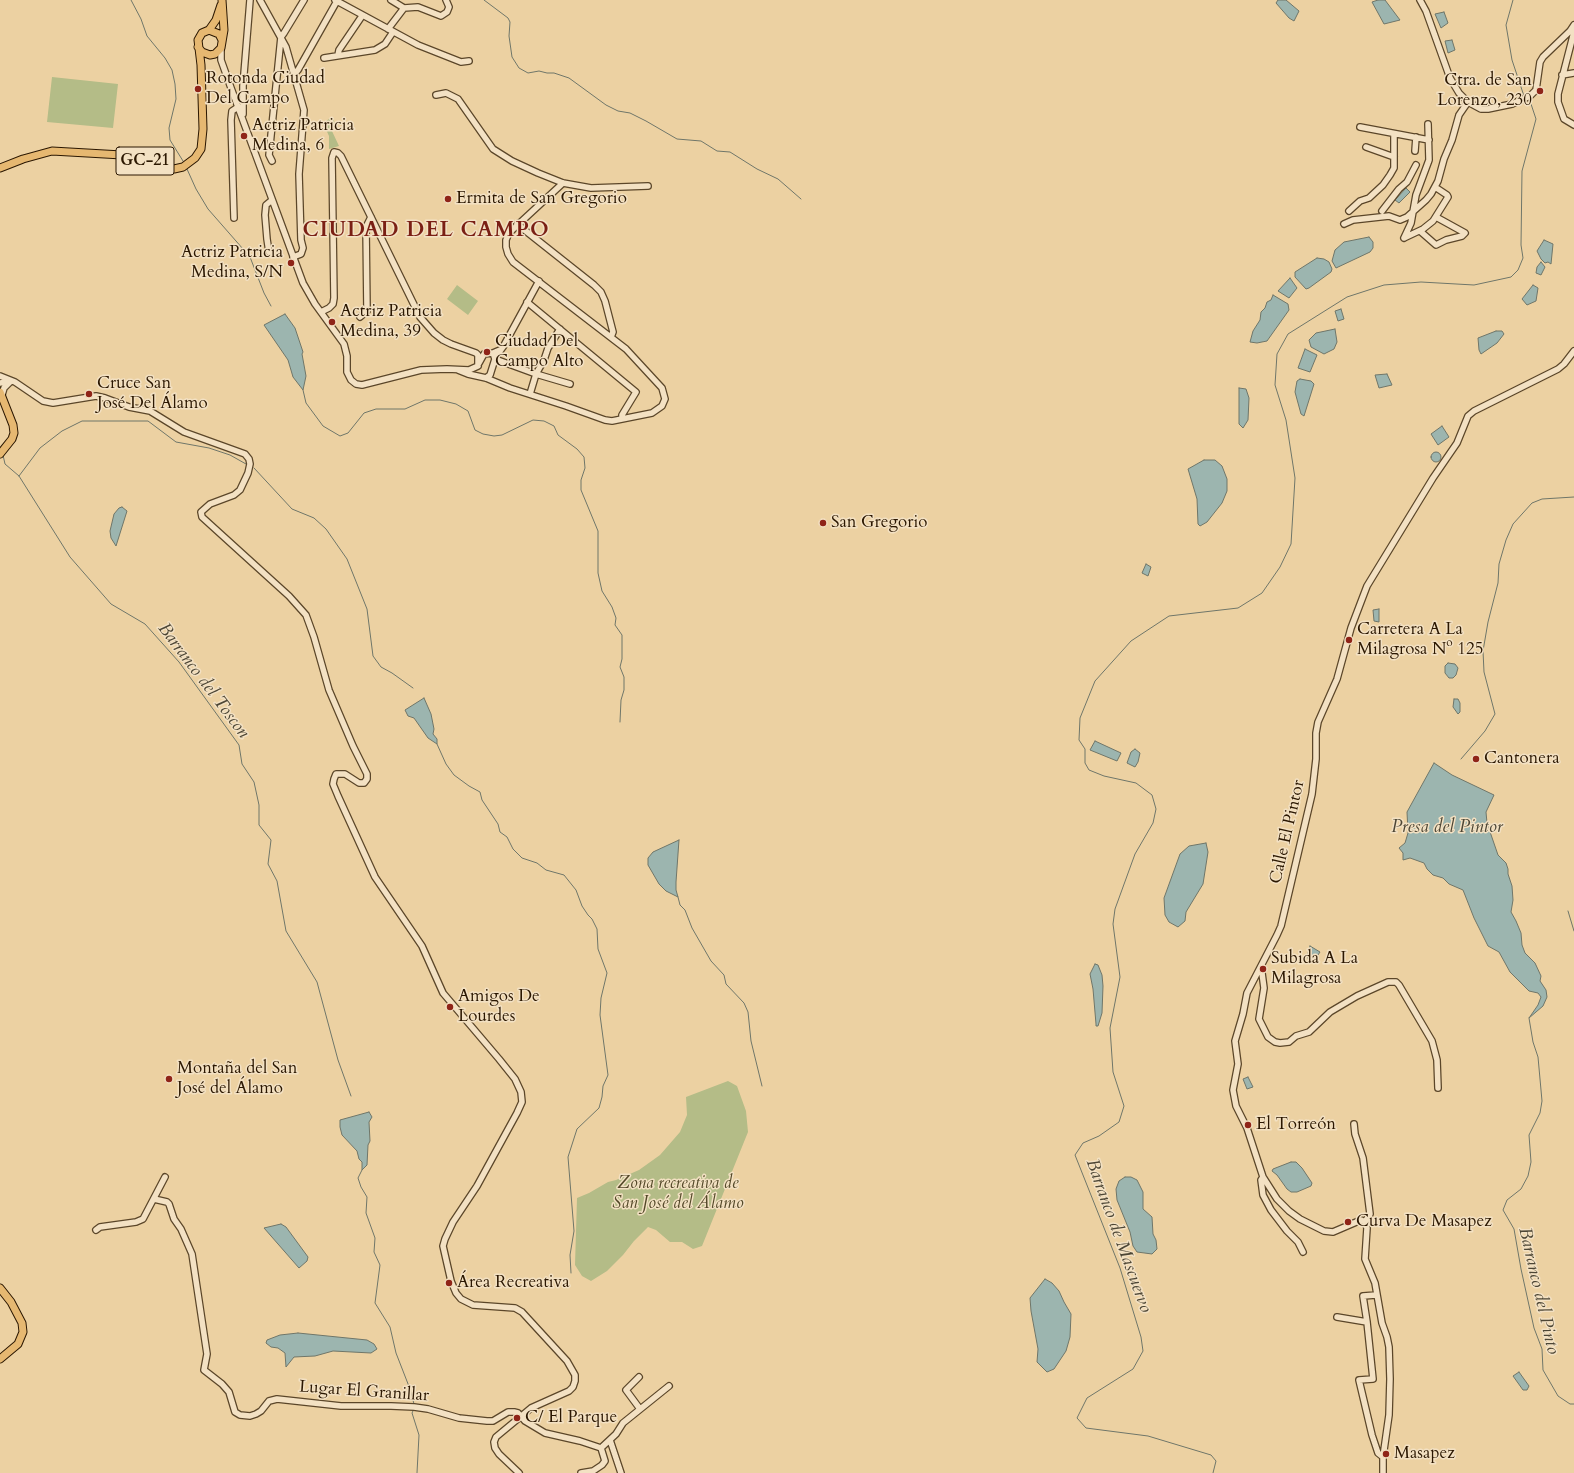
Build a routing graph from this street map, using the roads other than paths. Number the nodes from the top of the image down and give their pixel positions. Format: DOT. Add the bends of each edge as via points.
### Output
graph roads {
  1 [pos="250,0"];
  2 [pos="260,0"];
  3 [pos="304,0"];
  4 [pos="391,0"];
  5 [pos="446,0"];
  6 [pos="1420,0"];
  7 [pos="222,1"];
  8 [pos="336,1"];
  9 [pos="404,8"];
  10 [pos="362,16"];
  11 [pos="1574,26"];
  12 [pos="209,30"];
  13 [pos="390,30"];
  14 [pos="281,37"];
  15 [pos="222,40"];
  16 [pos="198,45"];
  17 [pos="221,48"];
  18 [pos="289,54"];
  19 [pos="211,55"];
  20 [pos="338,55"];
  21 [pos="279,58"];
  22 [pos="324,58"];
  23 [pos="469,61"];
  24 [pos="201,65"];
  25 [pos="224,68"];
  26 [pos="295,73"];
  27 [pos="1574,73"];
  28 [pos="1562,75"];
  29 [pos="243,86"];
  30 [pos="231,88"];
  31 [pos="436,94"];
  32 [pos="1468,102"];
  33 [pos="238,107"];
  34 [pos="1428,124"];
  35 [pos="1574,125"];
  36 [pos="1360,127"];
  37 [pos="246,128"];
  38 [pos="1394,134"];
  39 [pos="1416,137"];
  40 [pos="1429,140"];
  41 [pos="1366,147"];
  42 [pos="1414,151"];
  43 [pos="1394,157"];
  44 [pos="272,161"];
  45 [pos="1416,166"];
  46 [pos="0,168"];
  47 [pos="563,183"];
  48 [pos="648,186"];
  49 [pos="1435,187"];
  50 [pos="272,200"];
  51 [pos="1350,211"];
  52 [pos="1382,211"];
  53 [pos="1413,211"];
  54 [pos="371,217"];
  55 [pos="1436,217"];
  56 [pos="234,218"];
  57 [pos="517,224"];
  58 [pos="1344,224"];
  59 [pos="1420,231"];
  60 [pos="269,252"];
  61 [pos="294,257"];
  62 [pos="538,281"];
  63 [pos="527,302"];
  64 [pos="321,312"];
  65 [pos="360,317"];
  66 [pos="560,328"];
  67 [pos="611,337"];
  68 [pos="503,347"];
  69 [pos="469,351"];
  70 [pos="1574,351"];
  71 [pos="487,354"];
  72 [pos="495,358"];
  73 [pos="478,365"];
  74 [pos="458,370"];
  75 [pos="536,374"];
  76 [pos="0,376"];
  77 [pos="484,378"];
  78 [pos="11,381"];
  79 [pos="0,383"];
  80 [pos="570,384"];
  81 [pos="1,394"];
  82 [pos="530,394"];
  83 [pos="622,419"];
  84 [pos="0,454"];
  85 [pos="1259,970"];
  86 [pos="1438,1088"];
  87 [pos="1354,1124"];
  88 [pos="164,1177"];
  89 [pos="1263,1177"];
  90 [pos="154,1199"];
  91 [pos="1365,1222"];
  92 [pos="96,1230"];
  93 [pos="1304,1252"];
  94 [pos="0,1288"];
  95 [pos="1376,1295"];
  96 [pos="1337,1317"];
  97 [pos="1367,1322"];
  98 [pos="0,1359"];
  99 [pos="639,1377"];
  100 [pos="669,1386"];
  101 [pos="640,1409"];
  102 [pos="521,1416"];
  103 [pos="610,1440"];
  104 [pos="601,1448"];
  105 [pos="1382,1458"];
  106 [pos="1383,1470"];
  107 [pos="519,1473"];
  108 [pos="581,1473"];
  109 [pos="620,1473"];
  110 [pos="1379,1473"];
  1 -- 29 [label="street"];
  2 -- 14 [label="street"];
  3 -- 14 [label="street"];
  4 -- 9 [label="street"];
  5 -- 9 [label="street" via="449,7 441,16 418,7"];
  6 -- 32 [label="street" via="1450,78"];
  7 -- 12 [label="main road" via="216,20"];
  7 -- 15 [label="main road"];
  8 -- 10 [label="street"];
  8 -- 26 [label="street"];
  9 -- 13 [label="street"];
  10 -- 13 [label="street"];
  10 -- 20 [label="street"];
  11 -- 28 [label="street"];
  11 -- 32 [label="street" via="1543,57 1536,90 1530,96 1488,109"];
  12 -- 15 [label="main road" via="219,34"];
  12 -- 16 [label="main road" via="199,36"];
  13 -- 20 [label="street" via="385,44 375,50"];
  13 -- 23 [label="street" via="418,45 460,62"];
  14 -- 18 [label="street"];
  14 -- 21 [label="street"];
  15 -- 17 [label="main road"];
  16 -- 19 [label="main road" via="202,52"];
  16 -- 24 [label="main road, GC-21"];
  17 -- 19 [label="main road"];
  17 -- 25 [label="street"];
  18 -- 21 [label="street" via="282,53"];
  18 -- 26 [label="street"];
  19 -- 24 [label="main road"];
  19 -- 25 [label="street" via="217,58"];
  20 -- 22 [label="street"];
  21 -- 44 [label="street" via="269,155"];
  24 -- 46 [label="main road, GC-21" via="201,149 195,158 183,167 174,169 122,155 52,151"];
  25 -- 30 [label="street"];
  26 -- 61 [label="street" via="304,110 299,174 303,248 301,254"];
  27 -- 28 [label="street"];
  28 -- 35 [label="street" via="1558,102 1564,119"];
  29 -- 30 [label="street" via="236,93"];
  29 -- 37 [label="street"];
  30 -- 33 [label="street"];
  31 -- 47 [label="street" via="446,93 458,100 484,139 502,156"];
  32 -- 49 [label="street" via="1459,115"];
  33 -- 37 [label="street"];
  33 -- 56 [label="street" via="232,111 231,120"];
  34 -- 40 [label="street"];
  36 -- 38 [label="street"];
  37 -- 50 [label="street"];
  38 -- 39 [label="street"];
  38 -- 43 [label="street"];
  39 -- 40 [label="street"];
  39 -- 42 [label="street"];
  40 -- 53 [label="street" via="1429,160"];
  41 -- 43 [label="street"];
  43 -- 51 [label="street" via="1394,168 1383,185"];
  45 -- 52 [label="street" via="1407,182 1399,188"];
  47 -- 48 [label="street" via="591,188"];
  47 -- 57 [label="street"];
  49 -- 53 [label="street" via="1426,200"];
  49 -- 55 [label="street" via="1448,197"];
  50 -- 60 [label="street" via="266,205 266,239"];
  50 -- 61 [label="street"];
  53 -- 58 [label="street" via="1400,220 1389,216 1353,220"];
  53 -- 59 [label="street" via="1404,238"];
  54 -- 64 [label="street" via="341,156 334,152 334,298 333,304"];
  54 -- 65 [label="street" via="366,227 367,311"];
  54 -- 69 [label="street" via="420,317 443,340"];
  55 -- 59 [label="street"];
  55 -- 59 [label="street" via="1465,233 1436,245"];
  57 -- 62 [label="street" via="506,240 508,254 513,262"];
  57 -- 67 [label="street" via="601,292 613,332"];
  61 -- 64 [label="street" via="308,294"];
  62 -- 63 [label="street"];
  62 -- 67 [label="street"];
  63 -- 66 [label="street"];
  63 -- 68 [label="street"];
  64 -- 74 [label="street" via="344,344 347,372 356,384 421,370"];
  66 -- 75 [label="street"];
  66 -- 83 [label="street" via="636,392"];
  67 -- 83 [label="street" via="653,377 662,388 665,399 662,406 652,413"];
  68 -- 71 [label="street" via="497,352"];
  68 -- 72 [label="street"];
  69 -- 71 [label="street"];
  69 -- 73 [label="street" via="478,355"];
  70 -- 85 [label="street, Calle El Pintor" via="1558,369 1468,416 1456,443 1367,586 1351,628 1337,680 1318,722 1312,794 1281,926"];
  71 -- 72 [label="street"];
  71 -- 73 [label="street" via="481,357"];
  72 -- 75 [label="street"];
  72 -- 77 [label="street" via="490,375"];
  73 -- 74 [label="street" via="469,370"];
  73 -- 77 [label="street" via="478,375"];
  74 -- 77 [label="street"];
  75 -- 80 [label="street"];
  75 -- 82 [label="street"];
  76 -- 78 [label="street"];
  77 -- 82 [label="street"];
  78 -- 79 [label="street"];
  78 -- 81 [label="street"];
  78 -- 102 [label="street" via="43,401 96,396 150,411 189,434 245,454 249,459 248,473 240,490 210,504 201,512 202,517 289,596 306,615 329,690 368,779 364,783 359,783 345,774 336,774 333,784 338,796 375,877 422,946 443,993 515,1079 521,1092 522,1102 518,1113 477,1186 453,1222 443,1246 451,1281 461,1299 473,1305 516,1308 567,1361 575,1375 573,1387 569,1391 531,1408"];
  81 -- 84 [label="main road" via="14,425 14,433"];
  82 -- 83 [label="street" via="605,420"];
  85 -- 86 [label="street" via="1262,973 1264,988 1259,1019 1268,1037 1280,1043 1289,1042 1296,1036 1309,1032 1330,1012 1357,996 1388,982 1396,982 1432,1041 1437,1060"];
  85 -- 89 [label="street, Calle El Pintor" via="1246,993 1235,1041 1238,1064 1233,1090 1236,1106 1247,1128"];
  87 -- 91 [label="street" via="1363,1158 1370,1214"];
  88 -- 90 [label="street"];
  89 -- 91 [label="street" via="1277,1199 1289,1211 1300,1220 1324,1231 1333,1232 1361,1220"];
  89 -- 93 [label="street" via="1263,1196"];
  90 -- 92 [label="street" via="140,1221 100,1227"];
  90 -- 102 [label="street, Lugar El Granillar" via="169,1204 192,1254 207,1354 203,1368 229,1392 235,1412 240,1415 250,1416 261,1411 269,1401 277,1399 342,1406 414,1407 459,1418 487,1421 493,1421 508,1412"];
  91 -- 95 [label="street" via="1365,1259"];
  94 -- 98 [label="main road" via="22,1323 23,1332 18,1344"];
  95 -- 97 [label="street" via="1363,1296"];
  95 -- 105 [label="street" via="1389,1347 1389,1415"];
  96 -- 97 [label="street"];
  97 -- 105 [label="street" via="1373,1379 1359,1380 1372,1435"];
  99 -- 101 [label="street" via="626,1390"];
  100 -- 101 [label="street"];
  101 -- 103 [label="street" via="623,1423"];
  102 -- 104 [label="street" via="530,1425 545,1433"];
  102 -- 107 [label="street" via="494,1442 499,1454"];
  103 -- 104 [label="street"];
  103 -- 109 [label="street"];
  104 -- 108 [label="street" via="605,1461 602,1466"];
  105 -- 106 [label="street"];
  106 -- 110 [label="street"];
}
